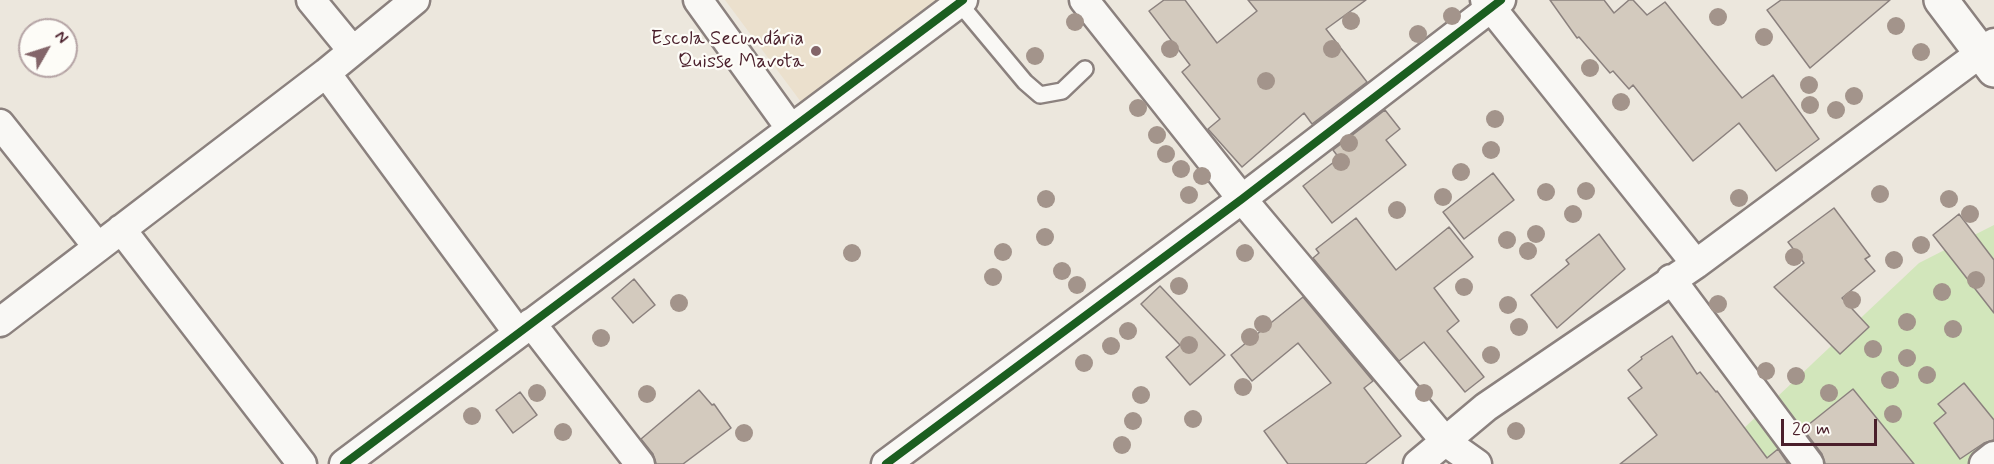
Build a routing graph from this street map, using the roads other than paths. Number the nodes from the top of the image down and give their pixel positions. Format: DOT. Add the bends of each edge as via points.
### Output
graph roads {
  1 [pos="311,0"];
  2 [pos="415,0"];
  3 [pos="698,0"];
  4 [pos="1084,0"];
  5 [pos="1941,0"];
  6 [pos="961,1"];
  7 [pos="1492,3"];
  8 [pos="352,50"];
  9 [pos="1990,55"];
  10 [pos="1085,69"];
  11 [pos="326,73"];
  12 [pos="0,124"];
  13 [pos="791,129"];
  14 [pos="1242,199"];
  15 [pos="121,229"];
  16 [pos="97,246"];
  17 [pos="1696,264"];
  18 [pos="1671,279"];
  19 [pos="0,322"];
  20 [pos="524,328"];
  21 [pos="1446,442"];
  22 [pos="1994,456"];
  23 [pos="302,464"];
  24 [pos="344,464"];
  25 [pos="640,464"];
  26 [pos="886,464"];
  27 [pos="1418,464"];
  28 [pos="1477,464"];
  29 [pos="1809,464"];
  30 [pos="1984,464"];
  1 -- 8 [label="street"];
  2 -- 8 [label="street"];
  3 -- 13 [label="street"];
  4 -- 14 [label="street"];
  5 -- 9 [label="street"];
  6 -- 10 [label="lane" via="1025,82 1040,95 1062,91"];
  6 -- 13 [label="street"];
  7 -- 14 [label="street"];
  7 -- 17 [label="street"];
  8 -- 11 [label="street"];
  9 -- 17 [label="street"];
  11 -- 15 [label="street"];
  11 -- 20 [label="street"];
  12 -- 16 [label="street"];
  13 -- 20 [label="street"];
  14 -- 21 [label="street"];
  14 -- 26 [label="street"];
  15 -- 16 [label="street"];
  15 -- 23 [label="street"];
  16 -- 19 [label="street"];
  17 -- 18 [label="street"];
  18 -- 21 [label="street" via="1486,407"];
  18 -- 29 [label="street"];
  20 -- 24 [label="street"];
  20 -- 25 [label="street"];
  21 -- 27 [label="street"];
  21 -- 28 [label="street"];
  22 -- 30 [label="street"];
}
